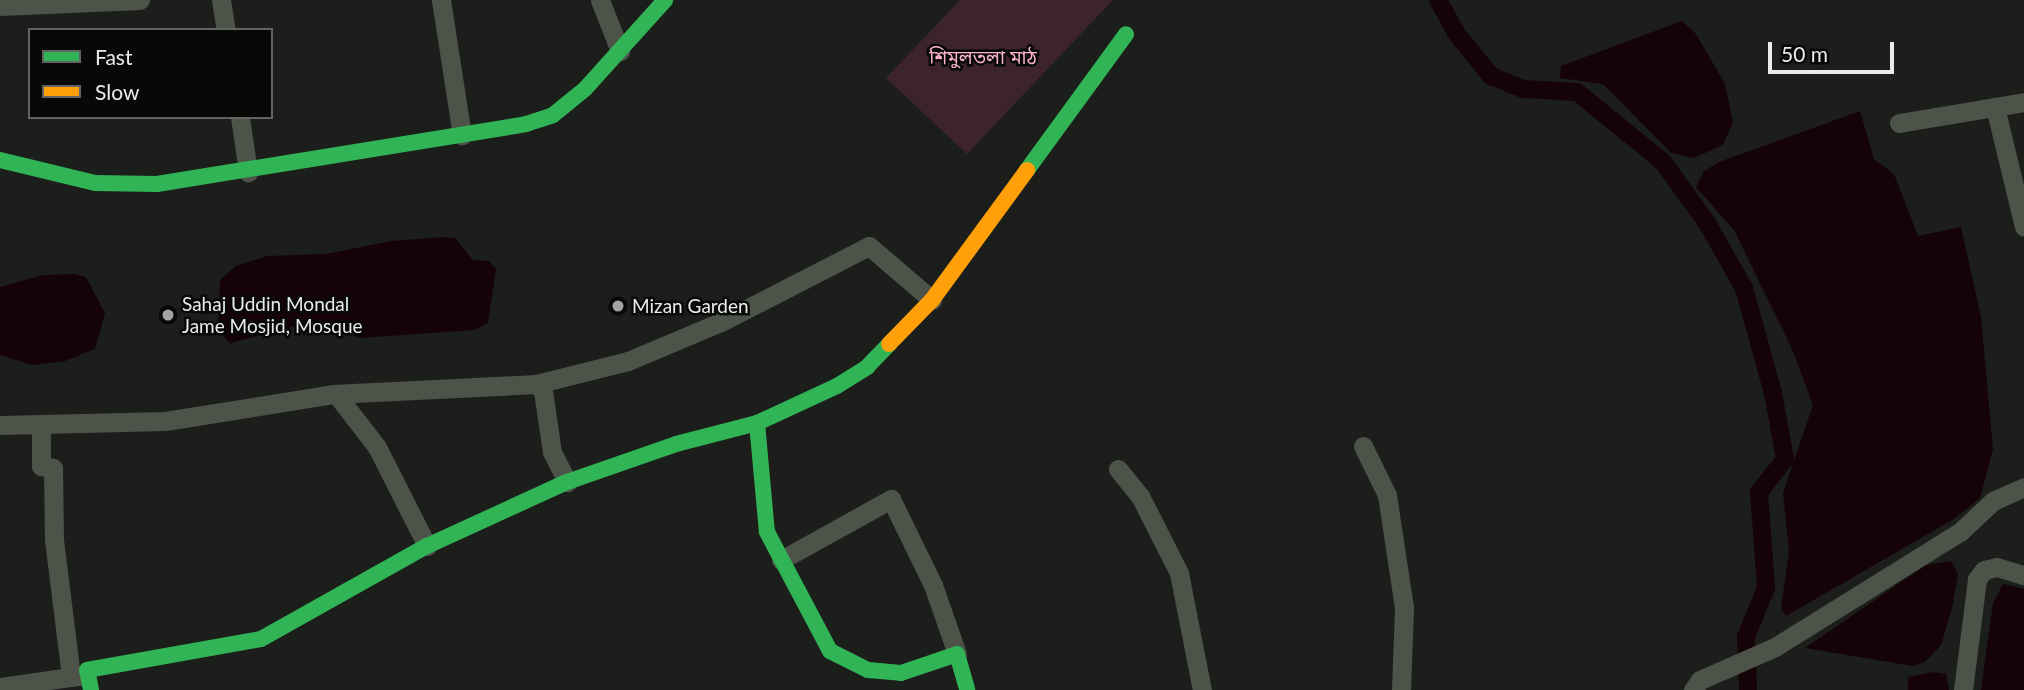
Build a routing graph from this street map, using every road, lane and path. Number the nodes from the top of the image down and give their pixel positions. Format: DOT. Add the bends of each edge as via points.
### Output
graph roads {
  1 [pos="140,0"];
  2 [pos="221,0"];
  3 [pos="441,0"];
  4 [pos="600,0"];
  5 [pos="665,0"];
  6 [pos="0,6"];
  7 [pos="226,28"];
  8 [pos="1126,34"];
  9 [pos="620,51"];
  10 [pos="2024,102"];
  11 [pos="1995,107"];
  12 [pos="240,119"];
  13 [pos="1899,123"];
  14 [pos="462,135"];
  15 [pos="0,160"];
  16 [pos="248,172"];
  17 [pos="2024,227"];
  18 [pos="932,300"];
  19 [pos="536,384"];
  20 [pos="337,394"];
  21 [pos="757,423"];
  22 [pos="41,424"];
  23 [pos="0,425"];
  24 [pos="1363,446"];
  25 [pos="1118,468"];
  26 [pos="567,482"];
  27 [pos="2024,487"];
  28 [pos="427,546"];
  29 [pos="781,560"];
  30 [pos="2024,575"];
  31 [pos="957,654"];
  32 [pos="83,681"];
  33 [pos="1696,685"];
  34 [pos="0,687"];
  35 [pos="967,690"];
  36 [pos="1202,690"];
  37 [pos="1401,690"];
  38 [pos="1963,690"];
  1 -- 6 [label="street"];
  2 -- 7 [label="street"];
  3 -- 14 [label="street"];
  4 -- 9 [label="street"];
  5 -- 9 [label="street"];
  8 -- 18 [label="street"];
  9 -- 14 [label="street" via="553,115"];
  10 -- 11 [label="street"];
  11 -- 13 [label="street"];
  11 -- 17 [label="street"];
  12 -- 16 [label="street"];
  14 -- 16 [label="street"];
  15 -- 16 [label="street" via="95,183 157,184"];
  18 -- 19 [label="street" via="869,246 723,321 651,351"];
  18 -- 21 [label="street" via="867,367 790,411"];
  19 -- 20 [label="street"];
  19 -- 26 [label="street" via="543,391 552,452"];
  20 -- 22 [label="street" via="165,421"];
  20 -- 28 [label="street" via="377,447"];
  21 -- 26 [label="street" via="676,444"];
  21 -- 29 [label="street" via="767,532"];
  22 -- 23 [label="street"];
  22 -- 32 [label="street" via="41,466 53,468 54,540"];
  24 -- 37 [label="street" via="1387,495 1404,608"];
  25 -- 36 [label="street" via="1140,496 1180,573"];
  26 -- 28 [label="street"];
  27 -- 33 [label="street" via="1993,501 1961,531 1775,647"];
  28 -- 32 [label="street" via="261,639 87,670"];
  29 -- 31 [label="street" via="830,651 868,670 901,674"];
  29 -- 31 [label="street" via="891,499 933,585"];
  30 -- 38 [label="street" via="1997,567 1984,570 1978,579"];
  31 -- 35 [label="street"];
  32 -- 34 [label="street"];
}
